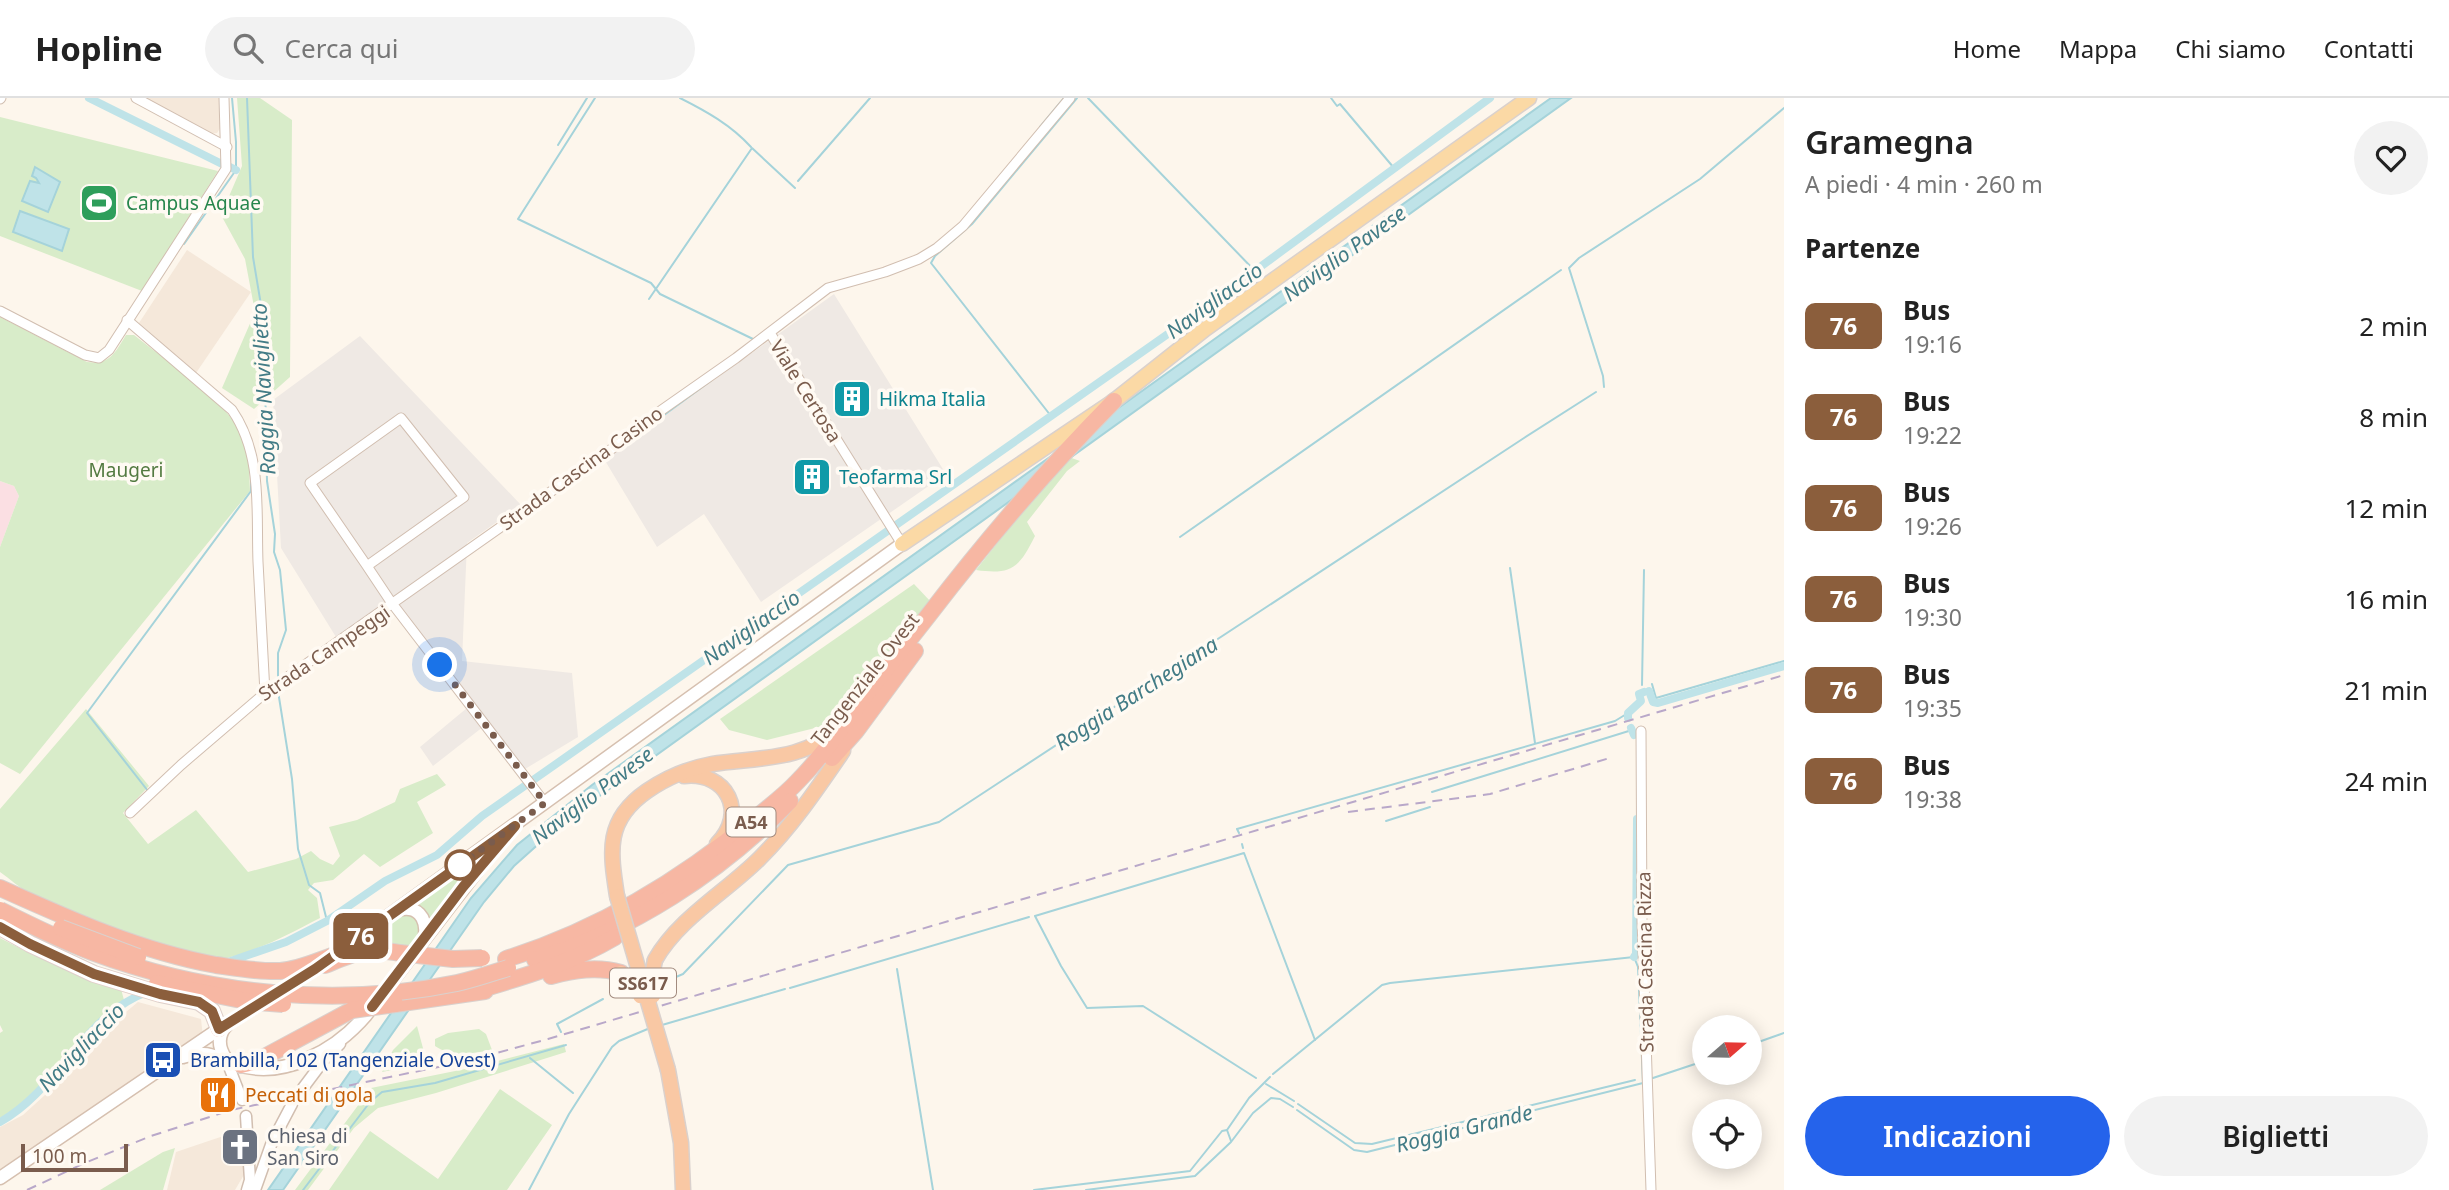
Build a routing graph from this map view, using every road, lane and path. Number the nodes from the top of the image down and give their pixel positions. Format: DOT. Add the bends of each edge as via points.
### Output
graph roads {
  1 [pos="136,98"];
  2 [pos="224,98"];
  3 [pos="1070,98"];
  4 [pos="1529,98"];
  5 [pos="227,147"];
  6 [pos="0,311"];
  7 [pos="127,320"];
  8 [pos="770,333"];
  9 [pos="1114,401"];
  10 [pos="1027,496"];
  11 [pos="901,541"];
  12 [pos="367,566"];
  13 [pos="391,602"];
  14 [pos="265,693"];
  15 [pos="859,704"];
  16 [pos="856,731"];
  17 [pos="1642,733"];
  18 [pos="662,782"];
  19 [pos="545,803"];
  20 [pos="130,813"];
  21 [pos="515,826"];
  22 [pos="0,888"];
  23 [pos="686,888"];
  24 [pos="658,889"];
  25 [pos="0,899"];
  26 [pos="0,910"];
  27 [pos="395,911"];
  28 [pos="0,919"];
  29 [pos="0,927"];
  30 [pos="425,937"];
  31 [pos="560,940"];
  32 [pos="332,957"];
  33 [pos="507,964"];
  34 [pos="315,969"];
  35 [pos="621,973"];
  36 [pos="475,991"];
  37 [pos="395,1004"];
  38 [pos="222,1029"];
  39 [pos="351,1032"];
  40 [pos="173,1061"];
  41 [pos="234,1062"];
  42 [pos="669,1075"];
  43 [pos="303,1088"];
  44 [pos="242,1100"];
  45 [pos="292,1104"];
  46 [pos="246,1116"];
  47 [pos="0,1178"];
  48 [pos="247,1190"];
  49 [pos="255,1190"];
  50 [pos="683,1190"];
  51 [pos="1651,1190"];
  1 -- 5 [label="street"];
  2 -- 5 [label="street"];
  3 -- 8 [label="street, Strada Cascina Casino" via="963,226 937,248 919,259 828,288"];
  4 -- 9 [label="main road" via="1216,321"];
  5 -- 7 [label="street" via="226,169 219,183"];
  6 -- 7 [label="street" via="76,351 99,358"];
  7 -- 14 [label="street" via="232,410 250,443 256,480"];
  8 -- 11 [label="street, Viale Certosa"];
  8 -- 13 [label="street, Strada Cascina Casino"];
  9 -- 10 [label="highway, Tangenziale Ovest / A54"];
  9 -- 11 [label="main road"];
  10 -- 15 [label="highway, Tangenziale Ovest / A54"];
  10 -- 16 [label="highway, Tangenziale Ovest / A54"];
  11 -- 19 [label="main road"];
  12 -- 12 [label="street" via="464,497 401,418 310,483"];
  12 -- 13 [label="street"];
  13 -- 14 [label="street, Strada Campeggi"];
  13 -- 19 [label="street, Strada Campeggi"];
  14 -- 20 [label="street, Strada Campeggi"];
  15 -- 18 [label="highway" via="829,736 803,751 698,767"];
  15 -- 24 [label="highway, Tangenziale Ovest / A54" via="796,784 724,846"];
  16 -- 23 [label="highway, Tangenziale Ovest / A54" via="759,832"];
  16 -- 42 [label="highway, bridge" via="784,830 678,930 655,960 652,994"];
  17 -- 51 [label="street, Strada Cascina Rizza" via="1642,921"];
  18 -- 24 [label="highway, SS617" via="705,777 725,791 732,813 730,828 719,842"];
  18 -- 42 [label="highway, SS617, bridge" via="633,801 619,819 611,848 617,896"];
  19 -- 21 [label="main road"];
  21 -- 27 [label="main road"];
  21 -- 30 [label="main road"];
  22 -- 32 [label="highway" via="118,939 192,961 281,971"];
  23 -- 33 [label="highway, Tangenziale Ovest / A54" via="561,952"];
  23 -- 36 [label="highway" via="593,950 552,968"];
  24 -- 31 [label="highway, Tangenziale Ovest / A54"];
  25 -- 33 [label="highway, Tangenziale Ovest / A54, bridge" via="53,925 144,959 226,978 299,985 371,984"];
  26 -- 33 [label="highway, Tangenziale Ovest / A54, bridge" via="102,956 228,988 373,994 459,982"];
  27 -- 30 [label="main road" via="409,908 420,914"];
  27 -- 32 [label="main road"];
  28 -- 37 [label="highway, bridge" via="115,971 185,991 278,1004"];
  29 -- 38 [label="highway" via="94,974 199,1002 212,1011"];
  30 -- 39 [label="main road"];
  31 -- 33 [label="highway, Tangenziale Ovest / A54"];
  31 -- 34 [label="highway, bridge" via="482,958 371,949"];
  32 -- 34 [label="main road"];
  34 -- 38 [label="main road"];
  35 -- 36 [label="highway" via="578,970"];
  35 -- 42 [label="highway, bridge" via="637,986"];
  36 -- 37 [label="highway"];
  37 -- 41 [label="highway, bridge" via="352,1010 257,1062"];
  38 -- 40 [label="main road"];
  38 -- 41 [label="main road" via="222,1052"];
  39 -- 41 [label="main road" via="290,1065 263,1069"];
  39 -- 43 [label="street"];
  40 -- 41 [label="main road" via="198,1053"];
  40 -- 47 [label="main road"];
  41 -- 44 [label="street"];
  42 -- 50 [label="highway, SS617" via="681,1143"];
  45 -- 49 [label="street"];
  46 -- 48 [label="street"];
}
